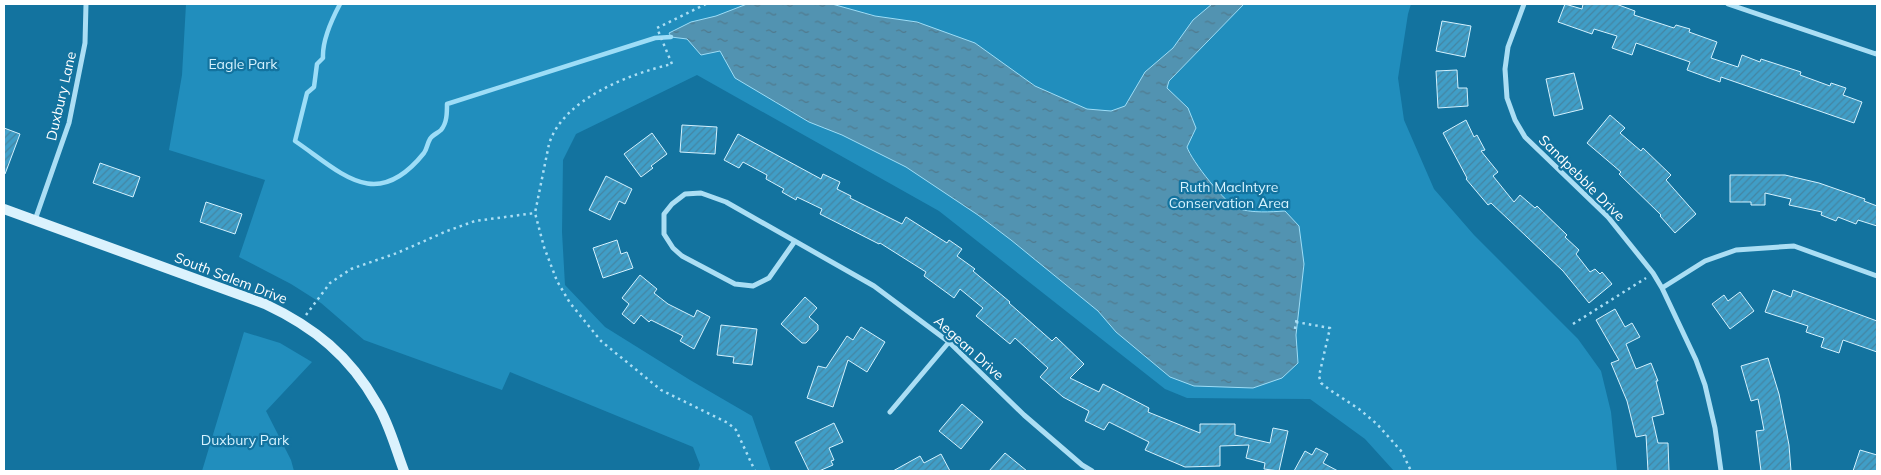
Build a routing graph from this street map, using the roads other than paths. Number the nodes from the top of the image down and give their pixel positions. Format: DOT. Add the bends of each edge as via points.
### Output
graph roads {
  1 [pos="86,4"];
  2 [pos="1524,4"];
  3 [pos="1728,4"];
  4 [pos="1877,54"];
  5 [pos="4,209"];
  6 [pos="35,220"];
  7 [pos="794,241"];
  8 [pos="1877,276"];
  9 [pos="1662,288"];
  10 [pos="949,342"];
  11 [pos="890,412"];
  12 [pos="1082,465"];
  13 [pos="404,471"];
  14 [pos="1079,471"];
  15 [pos="1092,471"];
  16 [pos="1721,471"];
  1 -- 6 [label="street, Duxbury Lane" via="85,43 69,123"];
  2 -- 9 [label="street, Sandpebble Drive" via="1508,47 1505,69 1507,98 1515,120 1525,137 1608,217"];
  3 -- 4 [label="street"];
  5 -- 6 [label="street, South Salem Drive"];
  6 -- 13 [label="street, South Salem Drive" via="265,304 300,322 326,341 364,384 378,405"];
  7 -- 7 [label="street, Aegean Drive" via="726,202 701,193 685,194 664,214 664,234 673,248 735,284 753,286 770,278"];
  7 -- 10 [label="street, Aegean Drive" via="874,286"];
  8 -- 9 [label="street" via="1794,246 1736,250 1705,261"];
  9 -- 16 [label="street, Sandpebble Drive" via="1705,385"];
  10 -- 11 [label="street"];
  10 -- 12 [label="street, Aegean Drive" via="1024,416"];
  12 -- 14 [label="street"];
  12 -- 15 [label="street, Aegean Drive"];
}
